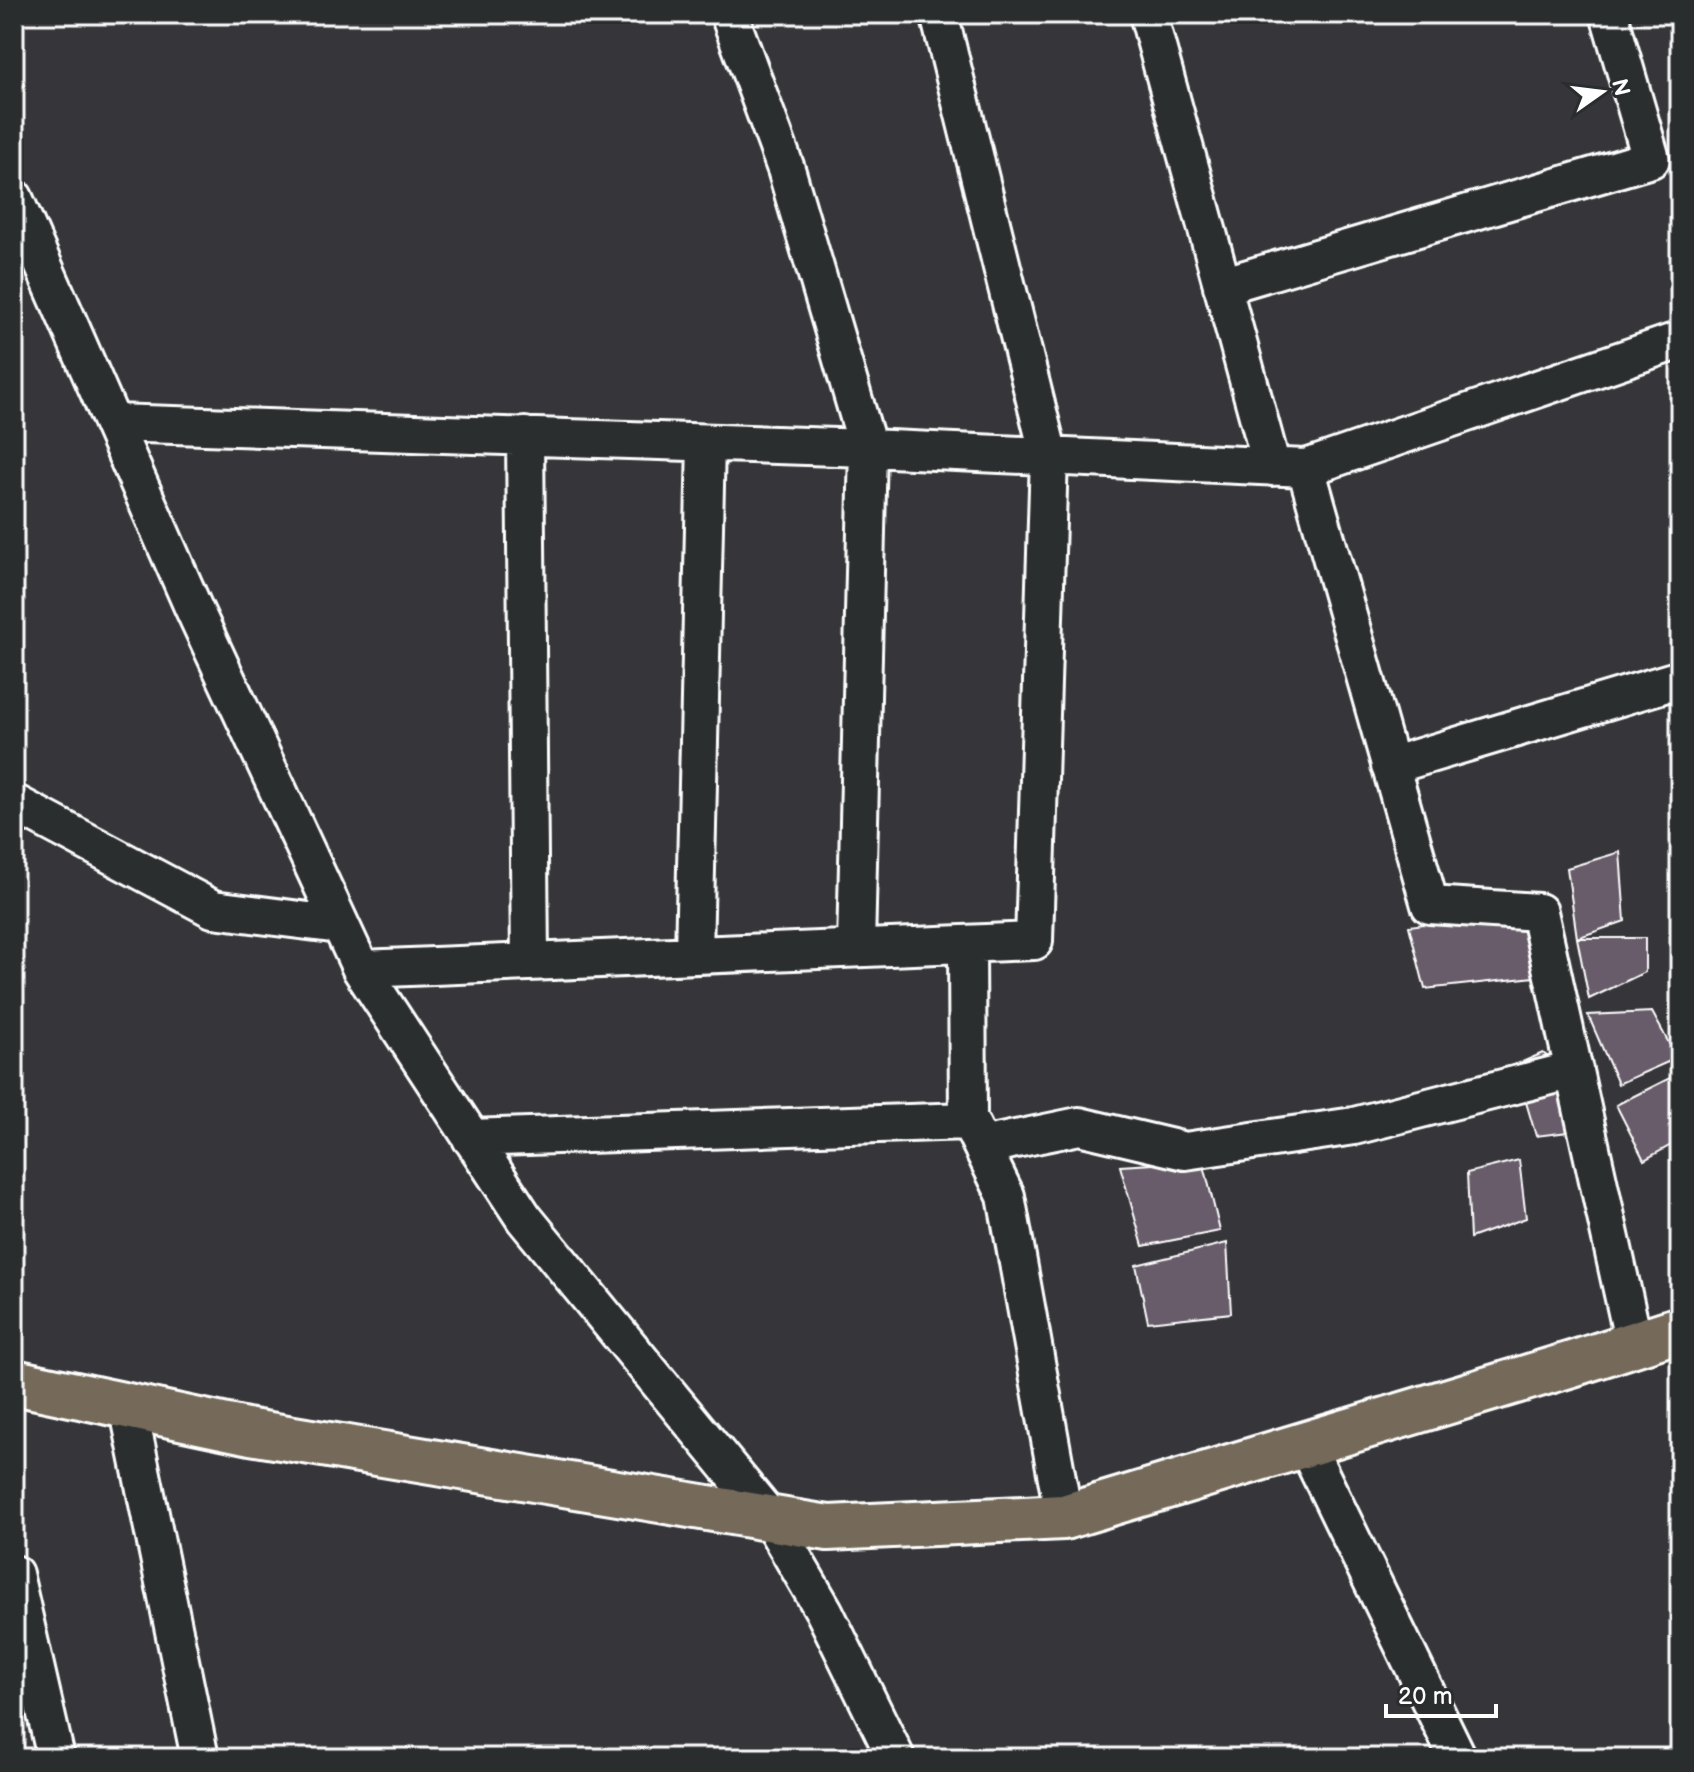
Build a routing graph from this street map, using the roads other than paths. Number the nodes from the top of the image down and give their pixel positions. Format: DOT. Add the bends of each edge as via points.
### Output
graph roads {
  1 [pos="729,14"];
  2 [pos="939,14"];
  3 [pos="1148,14"];
  4 [pos="1609,14"];
  5 [pos="14,198"];
  6 [pos="1222,286"];
  7 [pos="1680,340"];
  8 [pos="113,423"];
  9 [pos="525,436"];
  10 [pos="706,443"];
  11 [pos="868,448"];
  12 [pos="1049,456"];
  13 [pos="1289,468"];
  14 [pos="1680,679"];
  15 [pos="1390,766"];
  16 [pos="14,803"];
  17 [pos="340,925"];
  18 [pos="967,944"];
  19 [pos="856,947"];
  20 [pos="694,954"];
  21 [pos="530,962"];
  22 [pos="361,969"];
  23 [pos="1574,1070"];
  24 [pos="975,1132"];
  25 [pos="471,1138"];
  26 [pos="1680,1329"];
  27 [pos="1634,1344"];
  28 [pos="14,1382"];
  29 [pos="128,1406"];
  30 [pos="1306,1445"];
  31 [pos="1064,1517"];
  32 [pos="770,1518"];
  33 [pos="14,1574"];
  34 [pos="56,1758"];
  35 [pos="200,1758"];
  36 [pos="896,1758"];
  37 [pos="1458,1758"];
  1 -- 11 [label="street" via="786,169"];
  2 -- 12 [label="street"];
  3 -- 6 [label="street"];
  4 -- 6 [label="street" via="1651,159"];
  5 -- 8 [label="street"];
  6 -- 13 [label="street"];
  7 -- 13 [label="street"];
  8 -- 9 [label="street"];
  8 -- 17 [label="street"];
  9 -- 10 [label="street"];
  9 -- 21 [label="street"];
  10 -- 11 [label="street"];
  10 -- 20 [label="street"];
  11 -- 12 [label="street"];
  11 -- 19 [label="street"];
  12 -- 13 [label="street"];
  12 -- 18 [label="street" via="1034,941"];
  13 -- 15 [label="street"];
  14 -- 15 [label="street"];
  15 -- 23 [label="street" via="1430,905 1539,912"];
  16 -- 17 [label="street" via="213,909"];
  17 -- 22 [label="street"];
  18 -- 19 [label="street"];
  18 -- 24 [label="street"];
  19 -- 20 [label="street"];
  20 -- 21 [label="street"];
  21 -- 22 [label="street"];
  22 -- 25 [label="street"];
  23 -- 24 [label="street" via="1354,1126 1185,1151 1079,1126"];
  23 -- 27 [label="street"];
  24 -- 25 [label="street" via="968,1121"];
  24 -- 31 [label="street" via="1006,1196"];
  25 -- 32 [label="street" via="524,1218"];
  26 -- 27 [label="main road"];
  27 -- 30 [label="main road"];
  28 -- 29 [label="main road"];
  29 -- 32 [label="main road" via="251,1432"];
  29 -- 35 [label="street"];
  30 -- 31 [label="main road"];
  30 -- 37 [label="street"];
  31 -- 32 [label="main road" via="828,1528"];
  32 -- 36 [label="street" via="824,1611"];
  33 -- 34 [label="street"];
}
